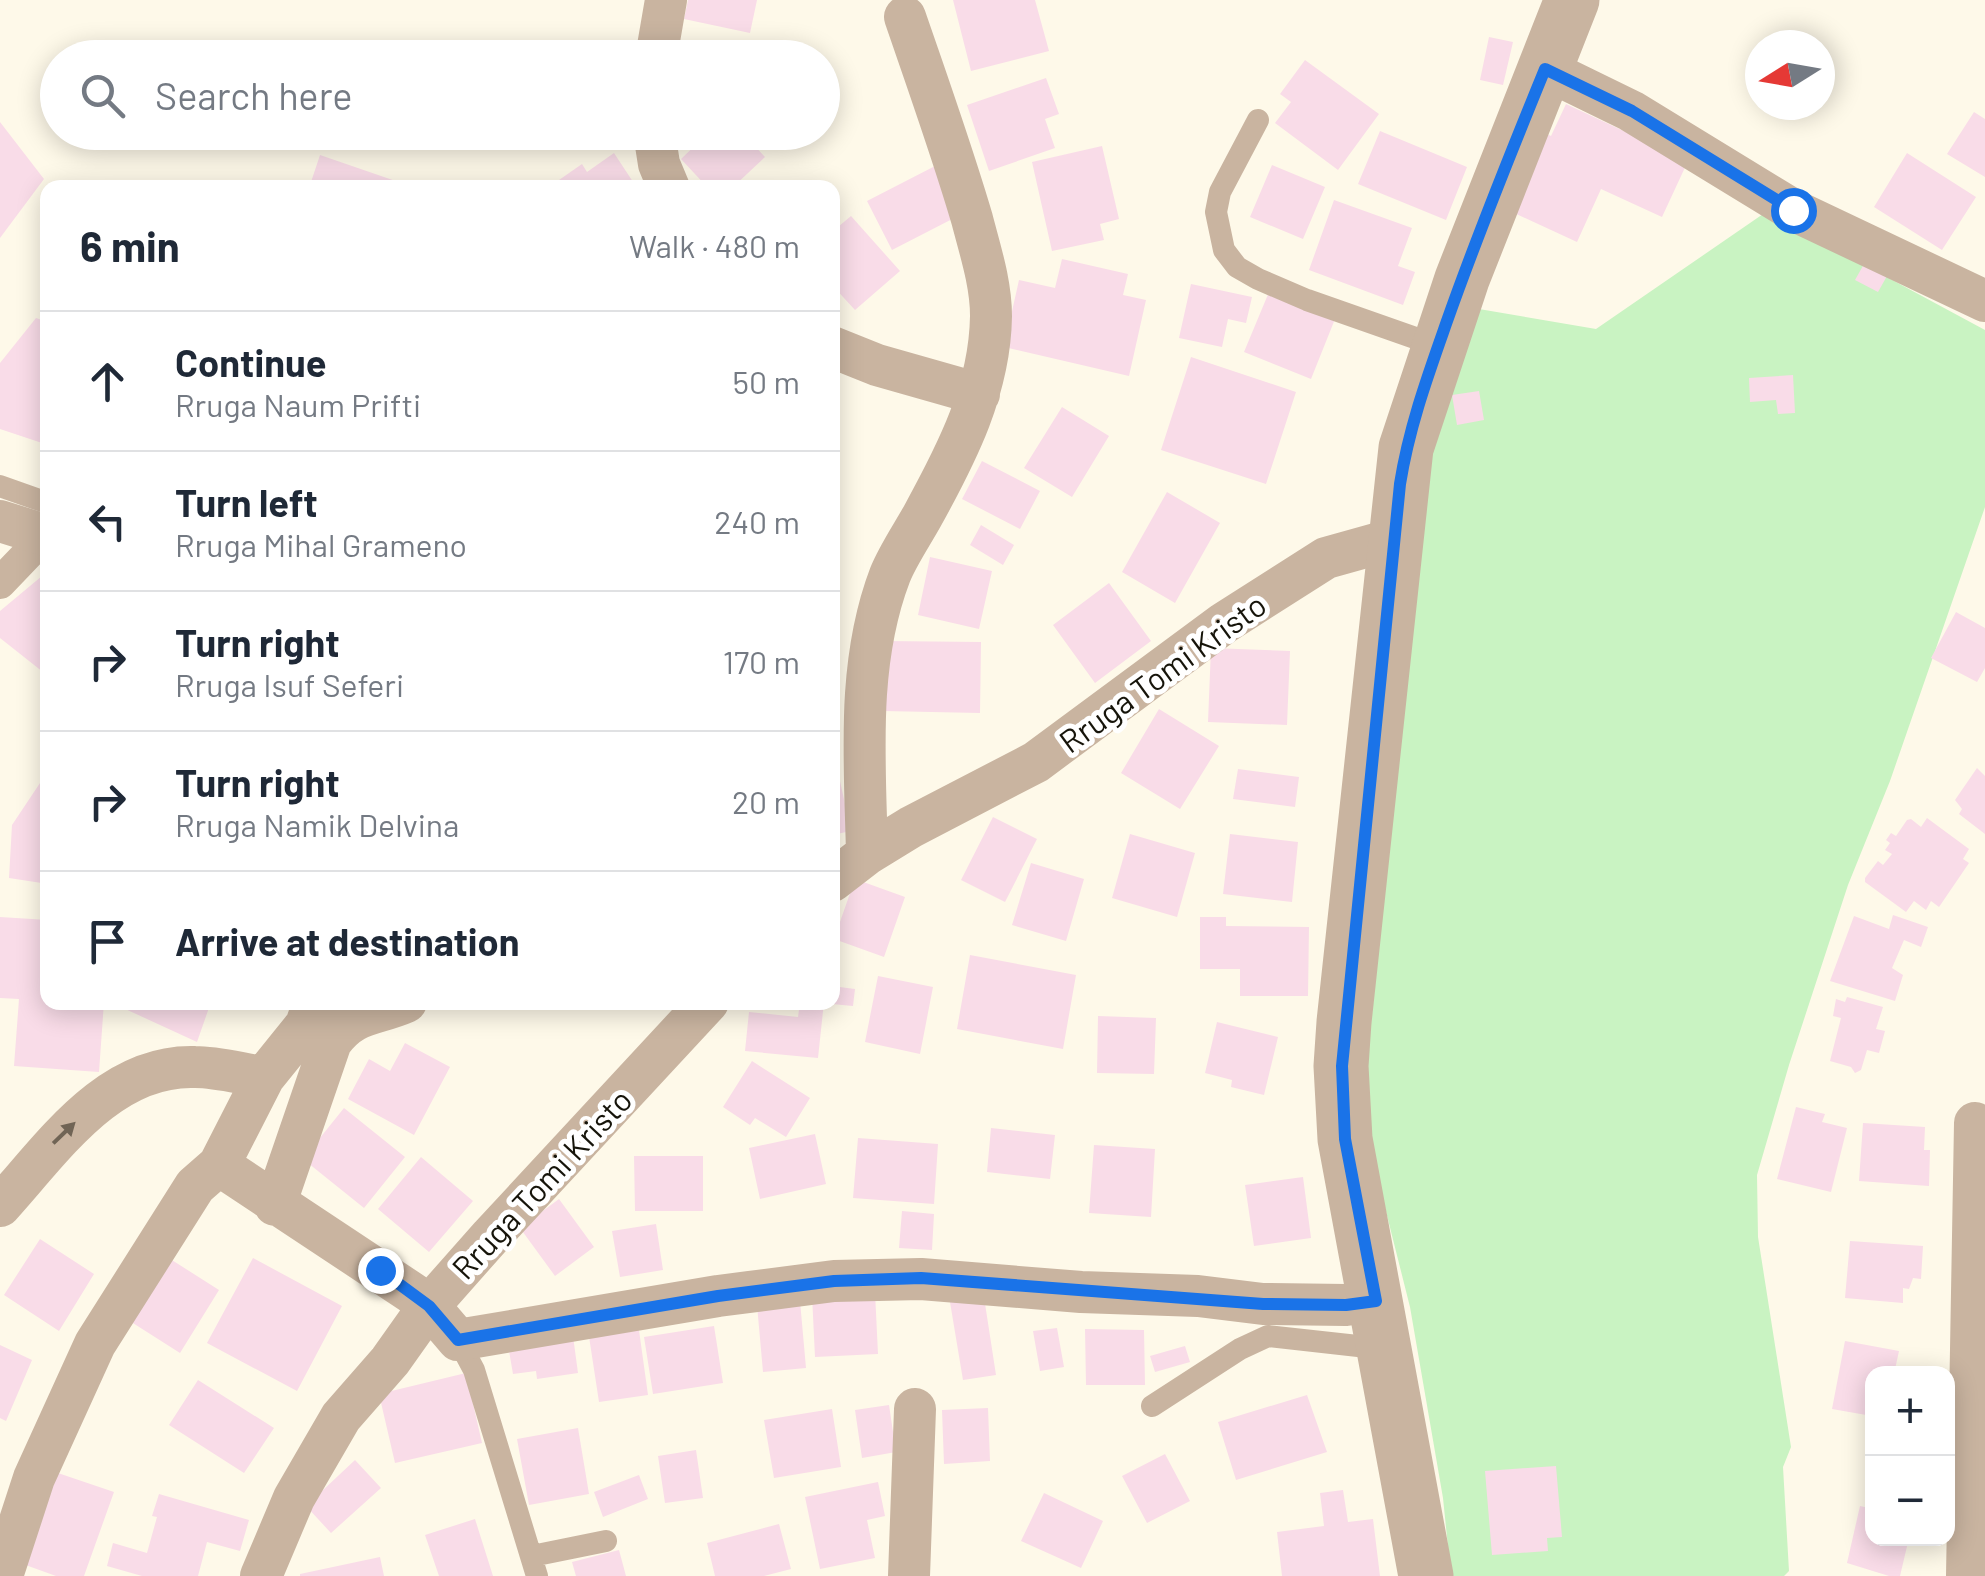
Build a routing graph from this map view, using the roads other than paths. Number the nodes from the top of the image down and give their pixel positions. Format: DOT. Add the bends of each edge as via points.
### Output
graph roads {
  1 [pos="666,0"];
  2 [pos="1572,0"];
  3 [pos="905,17"];
  4 [pos="659,40"];
  5 [pos="1545,69"];
  6 [pos="1258,120"];
  7 [pos="657,150"];
  8 [pos="666,180"];
  9 [pos="1985,302"];
  10 [pos="1438,346"];
  11 [pos="840,349"];
  12 [pos="979,394"];
  13 [pos="0,486"];
  14 [pos="40,519"];
  15 [pos="0,521"];
  16 [pos="40,524"];
  17 [pos="40,533"];
  18 [pos="1394,539"];
  19 [pos="0,582"];
  20 [pos="867,854"];
  21 [pos="840,874"];
  22 [pos="311,1010"];
  23 [pos="380,1010"];
  24 [pos="701,1010"];
  25 [pos="264,1077"];
  26 [pos="1974,1124"];
  27 [pos="219,1165"];
  28 [pos="275,1205"];
  29 [pos="0,1206"];
  30 [pos="429,1306"];
  31 [pos="1380,1325"];
  32 [pos="458,1340"];
  33 [pos="1152,1406"];
  34 [pos="916,1409"];
  35 [pos="606,1541"];
  36 [pos="535,1566"];
  37 [pos="2,1576"];
  38 [pos="261,1576"];
  39 [pos="908,1576"];
  40 [pos="1426,1576"];
  41 [pos="1967,1576"];
  1 -- 4 [label="street"];
  2 -- 5 [label="street"];
  3 -- 12 [label="street" via="984,263 991,314"];
  5 -- 9 [label="street" via="1632,111 1793,210"];
  5 -- 10 [label="street"];
  6 -- 10 [label="lane" via="1220,192 1216,212 1224,250 1258,279"];
  7 -- 8 [label="street"];
  10 -- 18 [label="street" via="1406,448"];
  11 -- 12 [label="street"];
  12 -- 20 [label="street" via="958,453 890,574 871,645 864,721"];
  13 -- 14 [label="lane"];
  15 -- 16 [label="street"];
  17 -- 19 [label="street"];
  18 -- 20 [label="street, Rruga Tomi Kristo" via="1326,558 1224,623 1036,762"];
  18 -- 31 [label="street" via="1342,1066 1345,1139"];
  20 -- 21 [label="street, Rruga Tomi Kristo"];
  22 -- 25 [label="street"];
  23 -- 28 [label="street" via="347,1023 331,1042"];
  24 -- 30 [label="street, Rruga Tomi Kristo"];
  25 -- 27 [label="street"];
  29 -- 25 [label="street, one-way" via="56,1140 122,1086 166,1069 196,1067"];
  26 -- 41 [label="street"];
  27 -- 28 [label="street"];
  27 -- 37 [label="street" via="194,1186 88,1356 34,1478"];
  28 -- 30 [label="street"];
  30 -- 32 [label="street"];
  30 -- 38 [label="street, Rruga Tomi Kristo" via="322,1448"];
  31 -- 32 [label="street" via="1346,1305 921,1278 718,1296"];
  31 -- 33 [label="lane" via="1268,1336"];
  31 -- 40 [label="street"];
  32 -- 36 [label="lane" via="474,1370"];
  34 -- 39 [label="street"];
  35 -- 36 [label="lane"];
}
